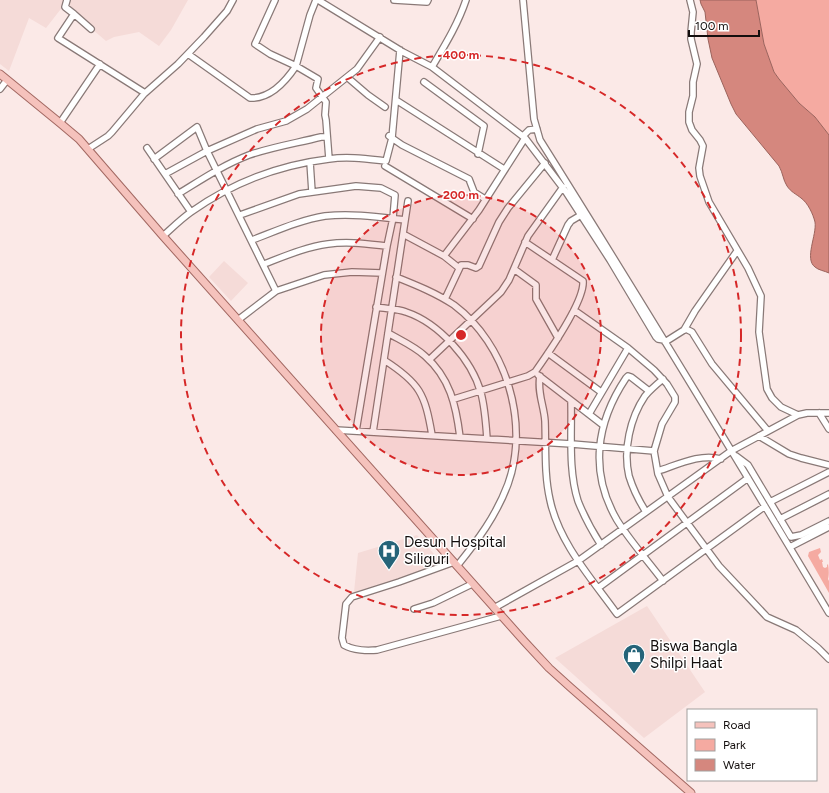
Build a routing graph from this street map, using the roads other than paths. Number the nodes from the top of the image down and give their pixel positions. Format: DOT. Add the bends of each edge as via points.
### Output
graph roads {
  1 [pos="67,0"];
  2 [pos="233,0"];
  3 [pos="275,0"];
  4 [pos="317,0"];
  5 [pos="394,0"];
  6 [pos="428,0"];
  7 [pos="466,0"];
  8 [pos="523,0"];
  9 [pos="690,0"];
  10 [pos="74,14"];
  11 [pos="91,29"];
  12 [pos="380,38"];
  13 [pos="400,50"];
  14 [pos="188,54"];
  15 [pos="100,64"];
  16 [pos="296,66"];
  17 [pos="432,67"];
  18 [pos="0,74"];
  19 [pos="347,77"];
  20 [pos="7,80"];
  21 [pos="424,82"];
  22 [pos="0,89"];
  23 [pos="145,93"];
  24 [pos="322,97"];
  25 [pos="396,100"];
  26 [pos="385,107"];
  27 [pos="60,123"];
  28 [pos="537,129"];
  29 [pos="327,137"];
  30 [pos="391,137"];
  31 [pos="524,137"];
  32 [pos="146,148"];
  33 [pos="88,149"];
  34 [pos="207,151"];
  35 [pos="478,154"];
  36 [pos="154,159"];
  37 [pos="329,159"];
  38 [pos="310,162"];
  39 [pos="545,164"];
  40 [pos="385,166"];
  41 [pos="504,169"];
  42 [pos="216,171"];
  43 [pos="165,174"];
  44 [pos="563,187"];
  45 [pos="226,190"];
  46 [pos="312,192"];
  47 [pos="178,194"];
  48 [pos="485,199"];
  49 [pos="408,201"];
  50 [pos="190,212"];
  51 [pos="240,215"];
  52 [pos="581,215"];
  53 [pos="393,218"];
  54 [pos="473,219"];
  55 [pos="405,220"];
  56 [pos="403,234"];
  57 [pos="163,236"];
  58 [pos="252,240"];
  59 [pos="525,242"];
  60 [pos="387,246"];
  61 [pos="738,251"];
  62 [pos="444,256"];
  63 [pos="552,260"];
  64 [pos="264,264"];
  65 [pos="460,268"];
  66 [pos="514,269"];
  67 [pos="382,274"];
  68 [pos="396,277"];
  69 [pos="276,291"];
  70 [pos="445,299"];
  71 [pos="376,307"];
  72 [pos="392,308"];
  73 [pos="574,310"];
  74 [pos="238,320"];
  75 [pos="471,322"];
  76 [pos="684,330"];
  77 [pos="388,333"];
  78 [pos="558,338"];
  79 [pos="450,341"];
  80 [pos="664,341"];
  81 [pos="628,348"];
  82 [pos="548,353"];
  83 [pos="384,360"];
  84 [pos="429,360"];
  85 [pos="535,372"];
  86 [pos="540,376"];
  87 [pos="663,379"];
  88 [pos="507,383"];
  89 [pos="650,391"];
  90 [pos="481,392"];
  91 [pos="601,392"];
  92 [pos="454,399"];
  93 [pos="572,401"];
  94 [pos="819,413"];
  95 [pos="829,413"];
  96 [pos="589,414"];
  97 [pos="798,415"];
  98 [pos="603,425"];
  99 [pos="829,429"];
  100 [pos="336,430"];
  101 [pos="356,431"];
  102 [pos="768,431"];
  103 [pos="374,432"];
  104 [pos="432,435"];
  105 [pos="759,436"];
  106 [pos="460,437"];
  107 [pos="487,439"];
  108 [pos="517,440"];
  109 [pos="544,442"];
  110 [pos="572,444"];
  111 [pos="599,446"];
  112 [pos="627,448"];
  113 [pos="654,450"];
  114 [pos="733,453"];
  115 [pos="721,459"];
  116 [pos="829,465"];
  117 [pos="658,471"];
  118 [pos="829,472"];
  119 [pos="748,478"];
  120 [pos="829,494"];
  121 [pos="668,497"];
  122 [pos="768,504"];
  123 [pos="646,512"];
  124 [pos="780,519"];
  125 [pos="829,521"];
  126 [pos="687,522"];
  127 [pos="829,527"];
  128 [pos="624,529"];
  129 [pos="601,545"];
  130 [pos="790,547"];
  131 [pos="706,549"];
  132 [pos="643,554"];
  133 [pos="578,561"];
  134 [pos="455,564"];
  135 [pos="663,581"];
  136 [pos="472,584"];
  137 [pos="598,588"];
  138 [pos="494,608"];
  139 [pos="414,609"];
  140 [pos="829,614"];
  141 [pos="501,616"];
  142 [pos="829,659"];
  143 [pos="691,793"];
  1 -- 10 [label="street" via="65,7"];
  2 -- 14 [label="street"];
  3 -- 16 [label="street" via="255,44"];
  4 -- 12 [label="street"];
  4 -- 16 [label="street" via="310,15"];
  5 -- 6 [label="street"];
  7 -- 17 [label="street" via="448,42"];
  8 -- 28 [label="street"];
  9 -- 61 [label="street" via="690,32 697,64 689,112 690,125 703,146 699,171 701,182 709,202"];
  10 -- 11 [label="street"];
  10 -- 15 [label="street" via="58,38"];
  12 -- 13 [label="street"];
  12 -- 19 [label="street" via="357,69"];
  13 -- 17 [label="street"];
  13 -- 25 [label="street"];
  14 -- 16 [label="street" via="250,98 264,97 272,92"];
  14 -- 23 [label="street"];
  15 -- 23 [label="street"];
  15 -- 27 [label="street"];
  16 -- 24 [label="street" via="318,79 316,88"];
  17 -- 31 [label="street"];
  18 -- 20 [label="main road"];
  19 -- 24 [label="street"];
  19 -- 26 [label="street"];
  20 -- 22 [label="street"];
  20 -- 27 [label="main road"];
  21 -- 35 [label="street" via="484,126"];
  23 -- 33 [label="street" via="108,136"];
  24 -- 29 [label="street" via="326,102"];
  24 -- 34 [label="street" via="286,121 257,129"];
  25 -- 30 [label="street"];
  25 -- 35 [label="street"];
  27 -- 33 [label="main road"];
  28 -- 31 [label="street" via="529,130"];
  28 -- 80 [label="street" via="540,140"];
  29 -- 37 [label="street"];
  29 -- 42 [label="street" via="265,150"];
  30 -- 37 [label="street" via="386,161 362,158"];
  30 -- 48 [label="street" via="469,179 474,192"];
  31 -- 39 [label="street"];
  31 -- 41 [label="street"];
  32 -- 36 [label="street"];
  33 -- 57 [label="main road"];
  34 -- 36 [label="street" via="197,127"];
  34 -- 42 [label="street"];
  34 -- 43 [label="street"];
  35 -- 41 [label="street"];
  36 -- 43 [label="street"];
  37 -- 38 [label="street"];
  38 -- 45 [label="street" via="258,175"];
  38 -- 46 [label="street"];
  39 -- 44 [label="street"];
  39 -- 65 [label="street" via="502,217 479,266 476,268 464,264"];
  40 -- 54 [label="street"];
  41 -- 48 [label="street"];
  42 -- 45 [label="street"];
  42 -- 47 [label="street"];
  43 -- 47 [label="street"];
  44 -- 52 [label="street"];
  44 -- 59 [label="street"];
  45 -- 50 [label="street"];
  45 -- 51 [label="street"];
  46 -- 51 [label="street" via="299,194"];
  46 -- 53 [label="street" via="356,186 381,188 394,195"];
  47 -- 50 [label="street"];
  48 -- 54 [label="street"];
  49 -- 55 [label="street"];
  50 -- 57 [label="street"];
  51 -- 58 [label="street"];
  52 -- 63 [label="street" via="571,221"];
  52 -- 80 [label="street" via="656,337"];
  53 -- 55 [label="street"];
  53 -- 58 [label="street" via="360,215 326,216 296,223"];
  53 -- 60 [label="street"];
  54 -- 62 [label="street"];
  55 -- 56 [label="street"];
  56 -- 62 [label="street"];
  56 -- 68 [label="street"];
  57 -- 74 [label="main road"];
  58 -- 64 [label="street"];
  59 -- 63 [label="street"];
  59 -- 66 [label="street"];
  60 -- 64 [label="street" via="354,242 329,244 302,250"];
  60 -- 67 [label="street"];
  61 -- 76 [label="street"];
  61 -- 97 [label="street" via="761,296 759,332 767,389 782,407"];
  62 -- 65 [label="street"];
  63 -- 73 [label="street" via="584,281"];
  64 -- 69 [label="street"];
  65 -- 70 [label="street"];
  66 -- 75 [label="street" via="501,292"];
  66 -- 78 [label="street" via="536,285 536,299"];
  67 -- 69 [label="street" via="352,272 324,275"];
  67 -- 71 [label="street"];
  68 -- 70 [label="street"];
  68 -- 72 [label="street"];
  69 -- 74 [label="street"];
  70 -- 75 [label="street"];
  71 -- 72 [label="street"];
  71 -- 101 [label="street"];
  72 -- 77 [label="street"];
  72 -- 79 [label="street" via="423,320"];
  73 -- 78 [label="street"];
  73 -- 81 [label="street"];
  74 -- 100 [label="main road"];
  75 -- 79 [label="street"];
  75 -- 88 [label="street" via="492,348"];
  76 -- 80 [label="street"];
  76 -- 102 [label="street" via="692,332 712,364"];
  77 -- 83 [label="street"];
  77 -- 84 [label="street" via="412,346"];
  78 -- 82 [label="street"];
  79 -- 84 [label="street"];
  79 -- 90 [label="street" via="467,363"];
  80 -- 114 [label="street"];
  81 -- 87 [label="street"];
  81 -- 91 [label="street"];
  82 -- 85 [label="street"];
  82 -- 91 [label="street"];
  83 -- 103 [label="street"];
  83 -- 104 [label="street" via="415,384 426,405"];
  84 -- 92 [label="street" via="446,382"];
  85 -- 86 [label="street"];
  85 -- 88 [label="street"];
  86 -- 93 [label="street"];
  86 -- 109 [label="street" via="539,387 545,418"];
  87 -- 89 [label="street"];
  87 -- 113 [label="street" via="675,397 675,402 662,424"];
  88 -- 90 [label="street"];
  88 -- 108 [label="street" via="516,421"];
  89 -- 98 [label="street" via="628,376 611,402"];
  89 -- 112 [label="street" via="636,412"];
  90 -- 92 [label="street"];
  90 -- 107 [label="street"];
  91 -- 96 [label="street"];
  92 -- 106 [label="street"];
  93 -- 96 [label="street"];
  93 -- 110 [label="street"];
  94 -- 95 [label="street"];
  94 -- 97 [label="street"];
  94 -- 99 [label="street"];
  96 -- 98 [label="street"];
  97 -- 102 [label="street"];
  98 -- 111 [label="street"];
  100 -- 101 [label="street"];
  100 -- 134 [label="main road"];
  101 -- 103 [label="street"];
  102 -- 105 [label="street"];
  103 -- 104 [label="street"];
  104 -- 106 [label="street"];
  105 -- 114 [label="street"];
  105 -- 116 [label="street" via="789,454"];
  106 -- 107 [label="street"];
  107 -- 108 [label="street"];
  108 -- 109 [label="street"];
  108 -- 134 [label="street" via="512,471 502,498 485,530"];
  109 -- 110 [label="street"];
  109 -- 133 [label="street" via="550,500 560,528"];
  110 -- 111 [label="street"];
  110 -- 129 [label="street" via="577,496"];
  111 -- 112 [label="street"];
  111 -- 128 [label="street" via="604,489"];
  112 -- 113 [label="street"];
  112 -- 123 [label="street" via="630,480"];
  113 -- 117 [label="street"];
  114 -- 115 [label="street"];
  114 -- 119 [label="street"];
  114 -- 122 [label="street" via="748,465"];
  115 -- 117 [label="street" via="704,458"];
  115 -- 121 [label="street"];
  117 -- 121 [label="street"];
  118 -- 122 [label="street"];
  119 -- 122 [label="street"];
  119 -- 126 [label="street"];
  120 -- 124 [label="street"];
  121 -- 123 [label="street"];
  121 -- 126 [label="street"];
  122 -- 124 [label="street"];
  122 -- 130 [label="street"];
  122 -- 131 [label="street"];
  123 -- 128 [label="street"];
  124 -- 125 [label="street" via="791,537"];
  126 -- 131 [label="street"];
  126 -- 132 [label="street"];
  127 -- 130 [label="street"];
  128 -- 129 [label="street"];
  128 -- 132 [label="street"];
  129 -- 133 [label="street"];
  130 -- 140 [label="street"];
  131 -- 135 [label="street"];
  131 -- 142 [label="street" via="767,618 796,630"];
  132 -- 135 [label="street"];
  132 -- 137 [label="street"];
  133 -- 137 [label="street"];
  133 -- 138 [label="street"];
  134 -- 136 [label="main road"];
  134 -- 141 [label="street" via="352,597 346,604 342,638 344,645 377,650"];
  135 -- 137 [label="street" via="617,614"];
  136 -- 138 [label="main road"];
  136 -- 139 [label="street"];
  138 -- 141 [label="main road"];
  141 -- 143 [label="main road" via="549,668"];
}
